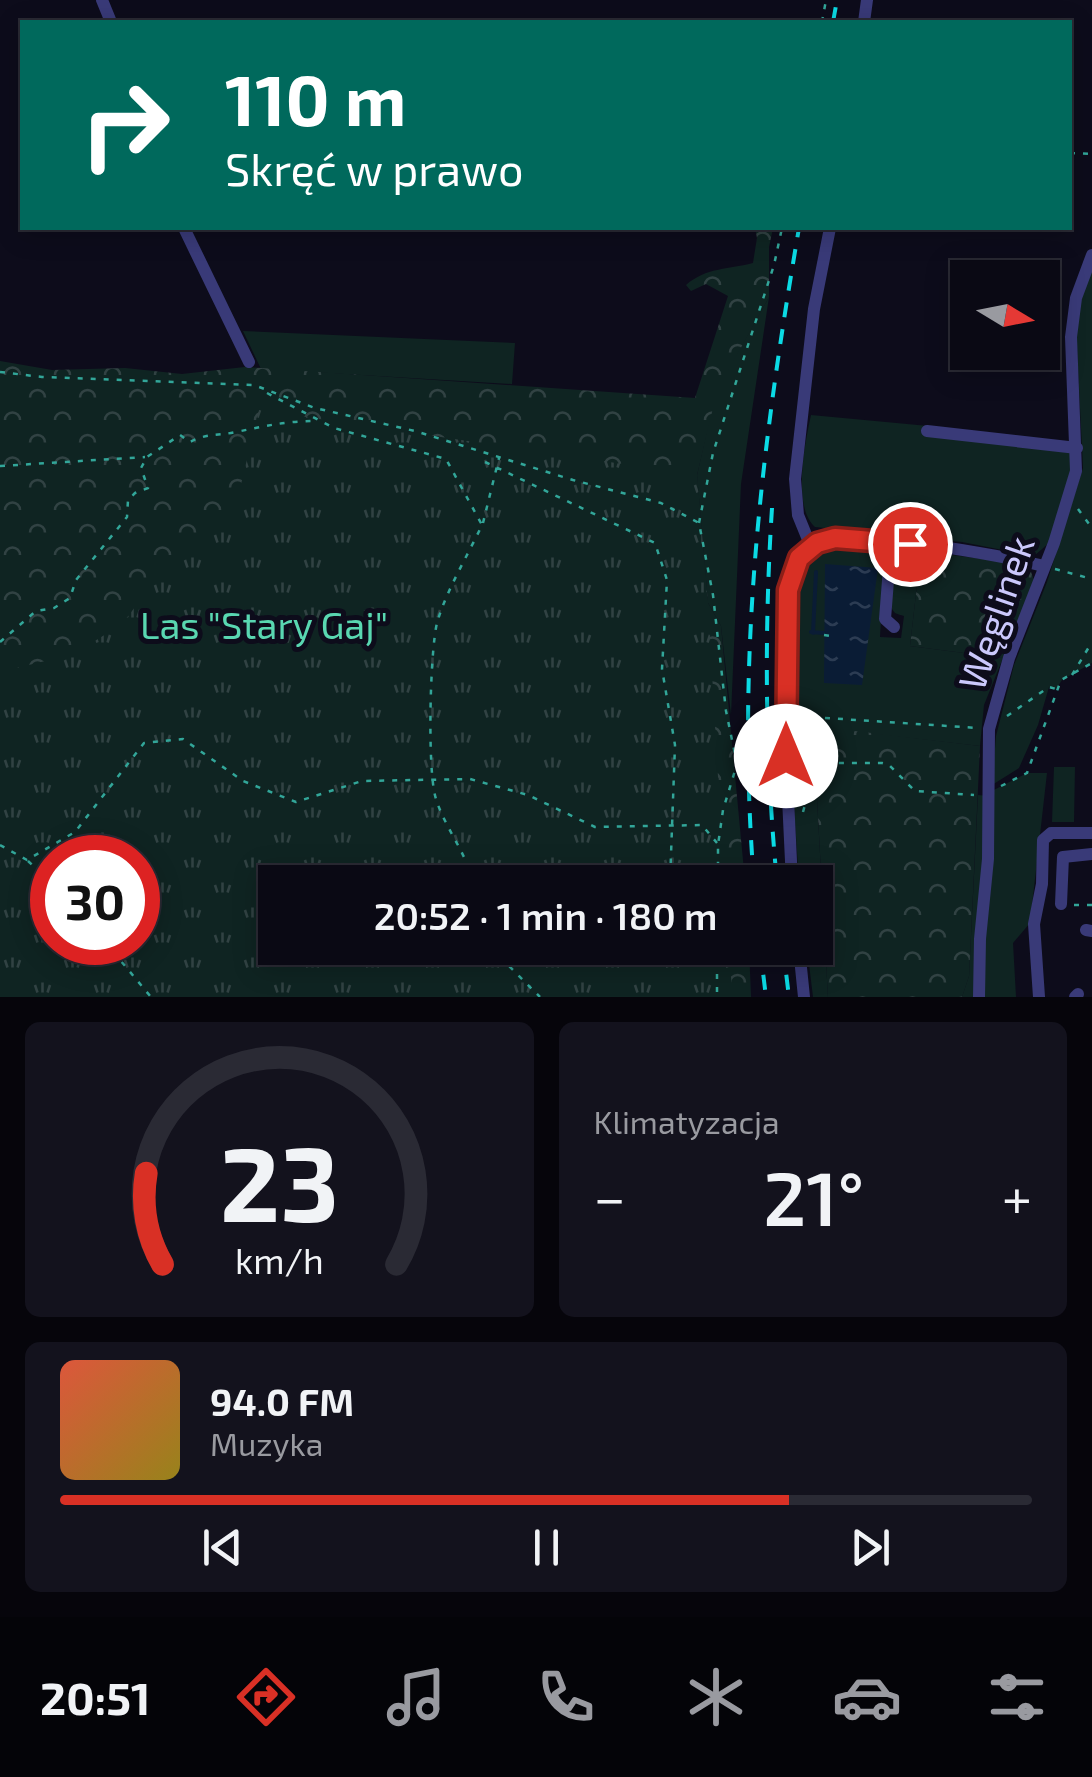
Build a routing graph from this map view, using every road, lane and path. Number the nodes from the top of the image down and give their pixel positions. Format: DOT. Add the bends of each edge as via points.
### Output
graph roads {
  1 [pos="185,230"];
  2 [pos="782,230"];
  3 [pos="830,230"];
  4 [pos="1092,255"];
  5 [pos="250,362"];
  6 [pos="0,372"];
  7 [pos="262,389"];
  8 [pos="318,421"];
  9 [pos="926,431"];
  10 [pos="1078,448"];
  11 [pos="147,457"];
  12 [pos="499,457"];
  13 [pos="485,462"];
  14 [pos="0,466"];
  15 [pos="497,467"];
  16 [pos="1069,496"];
  17 [pos="699,523"];
  18 [pos="482,525"];
  19 [pos="1092,528"];
  20 [pos="891,542"];
  21 [pos="812,547"];
  22 [pos="1044,566"];
  23 [pos="1092,579"];
  24 [pos="894,626"];
  25 [pos="824,636"];
  26 [pos="831,636"];
  27 [pos="0,642"];
  28 [pos="1092,642"];
  29 [pos="1092,663"];
  30 [pos="1072,675"];
  31 [pos="1056,689"];
  32 [pos="989,729"];
  33 [pos="431,779"];
  34 [pos="807,793"];
  35 [pos="990,794"];
  36 [pos="788,816"];
  37 [pos="673,825"];
  38 [pos="1092,832"];
  39 [pos="718,844"];
  40 [pos="0,845"];
  41 [pos="1092,854"];
  42 [pos="27,860"];
  43 [pos="30,863"];
  44 [pos="469,865"];
  45 [pos="671,865"];
  46 [pos="718,865"];
  47 [pos="791,865"];
  48 [pos="1062,904"];
  49 [pos="1092,906"];
  50 [pos="124,965"];
  51 [pos="508,965"];
  52 [pos="716,965"];
  53 [pos="801,965"];
  54 [pos="151,997"];
  55 [pos="540,997"];
  56 [pos="717,997"];
  57 [pos="804,997"];
  58 [pos="979,997"];
  59 [pos="1039,997"];
  1 -- 5 [label="street"];
  2 -- 17 [label="path" via="712,453"];
  3 -- 21 [label="street" via="795,479 798,515"];
  4 -- 10 [label="street, Węglinek" via="1071,337"];
  6 -- 7 [label="path"];
  7 -- 8 [label="path"];
  7 -- 12 [label="path"];
  8 -- 11 [label="path" via="279,421 232,434 206,433 190,442 180,435"];
  8 -- 18 [label="path" via="446,459"];
  9 -- 10 [label="street"];
  10 -- 16 [label="street, Węglinek"];
  11 -- 14 [label="path"];
  11 -- 27 [label="path" via="140,468 148,488 128,500 127,517 76,580 70,598 36,611"];
  12 -- 15 [label="path"];
  12 -- 17 [label="path" via="662,503"];
  13 -- 15 [label="path"];
  15 -- 18 [label="path"];
  15 -- 37 [label="path" via="655,543 668,580 662,670 676,746"];
  16 -- 19 [label="path"];
  16 -- 22 [label="street, Węglinek"];
  17 -- 39 [label="path" via="737,764"];
  18 -- 33 [label="path" via="437,623"];
  20 -- 21 [label="street" via="835,538"];
  20 -- 22 [label="street"];
  20 -- 24 [label="street" via="885,618"];
  21 -- 36 [label="street" via="799,558 788,590"];
  22 -- 23 [label="path"];
  22 -- 32 [label="street, Węglinek"];
  25 -- 26 [label="path"];
  28 -- 30 [label="path"];
  29 -- 30 [label="path"];
  30 -- 31 [label="path"];
  31 -- 32 [label="path" via="1048,686"];
  31 -- 35 [label="path" via="1028,773"];
  32 -- 34 [label="path" via="810,717 802,776"];
  32 -- 35 [label="street, Węglinek"];
  33 -- 37 [label="path" via="470,780 528,795 595,827"];
  33 -- 42 [label="path" via="362,781 296,802 243,781 183,740 144,743 75,832"];
  33 -- 44 [label="path"];
  34 -- 35 [label="path" via="819,774 838,762 854,762 890,765 916,791"];
  34 -- 36 [label="path" via="802,812"];
  35 -- 58 [label="street, Węglinek"];
  36 -- 47 [label="street"];
  37 -- 39 [label="path" via="702,825"];
  37 -- 45 [label="path"];
  38 -- 59 [label="street" via="1051,833 1043,840 1034,924"];
  39 -- 46 [label="path"];
  40 -- 42 [label="path"];
  41 -- 48 [label="street" via="1063,857"];
  42 -- 43 [label="path"];
  48 -- 49 [label="path"];
  50 -- 54 [label="path"];
  51 -- 55 [label="path"];
  52 -- 56 [label="path"];
  53 -- 57 [label="street"];
}
